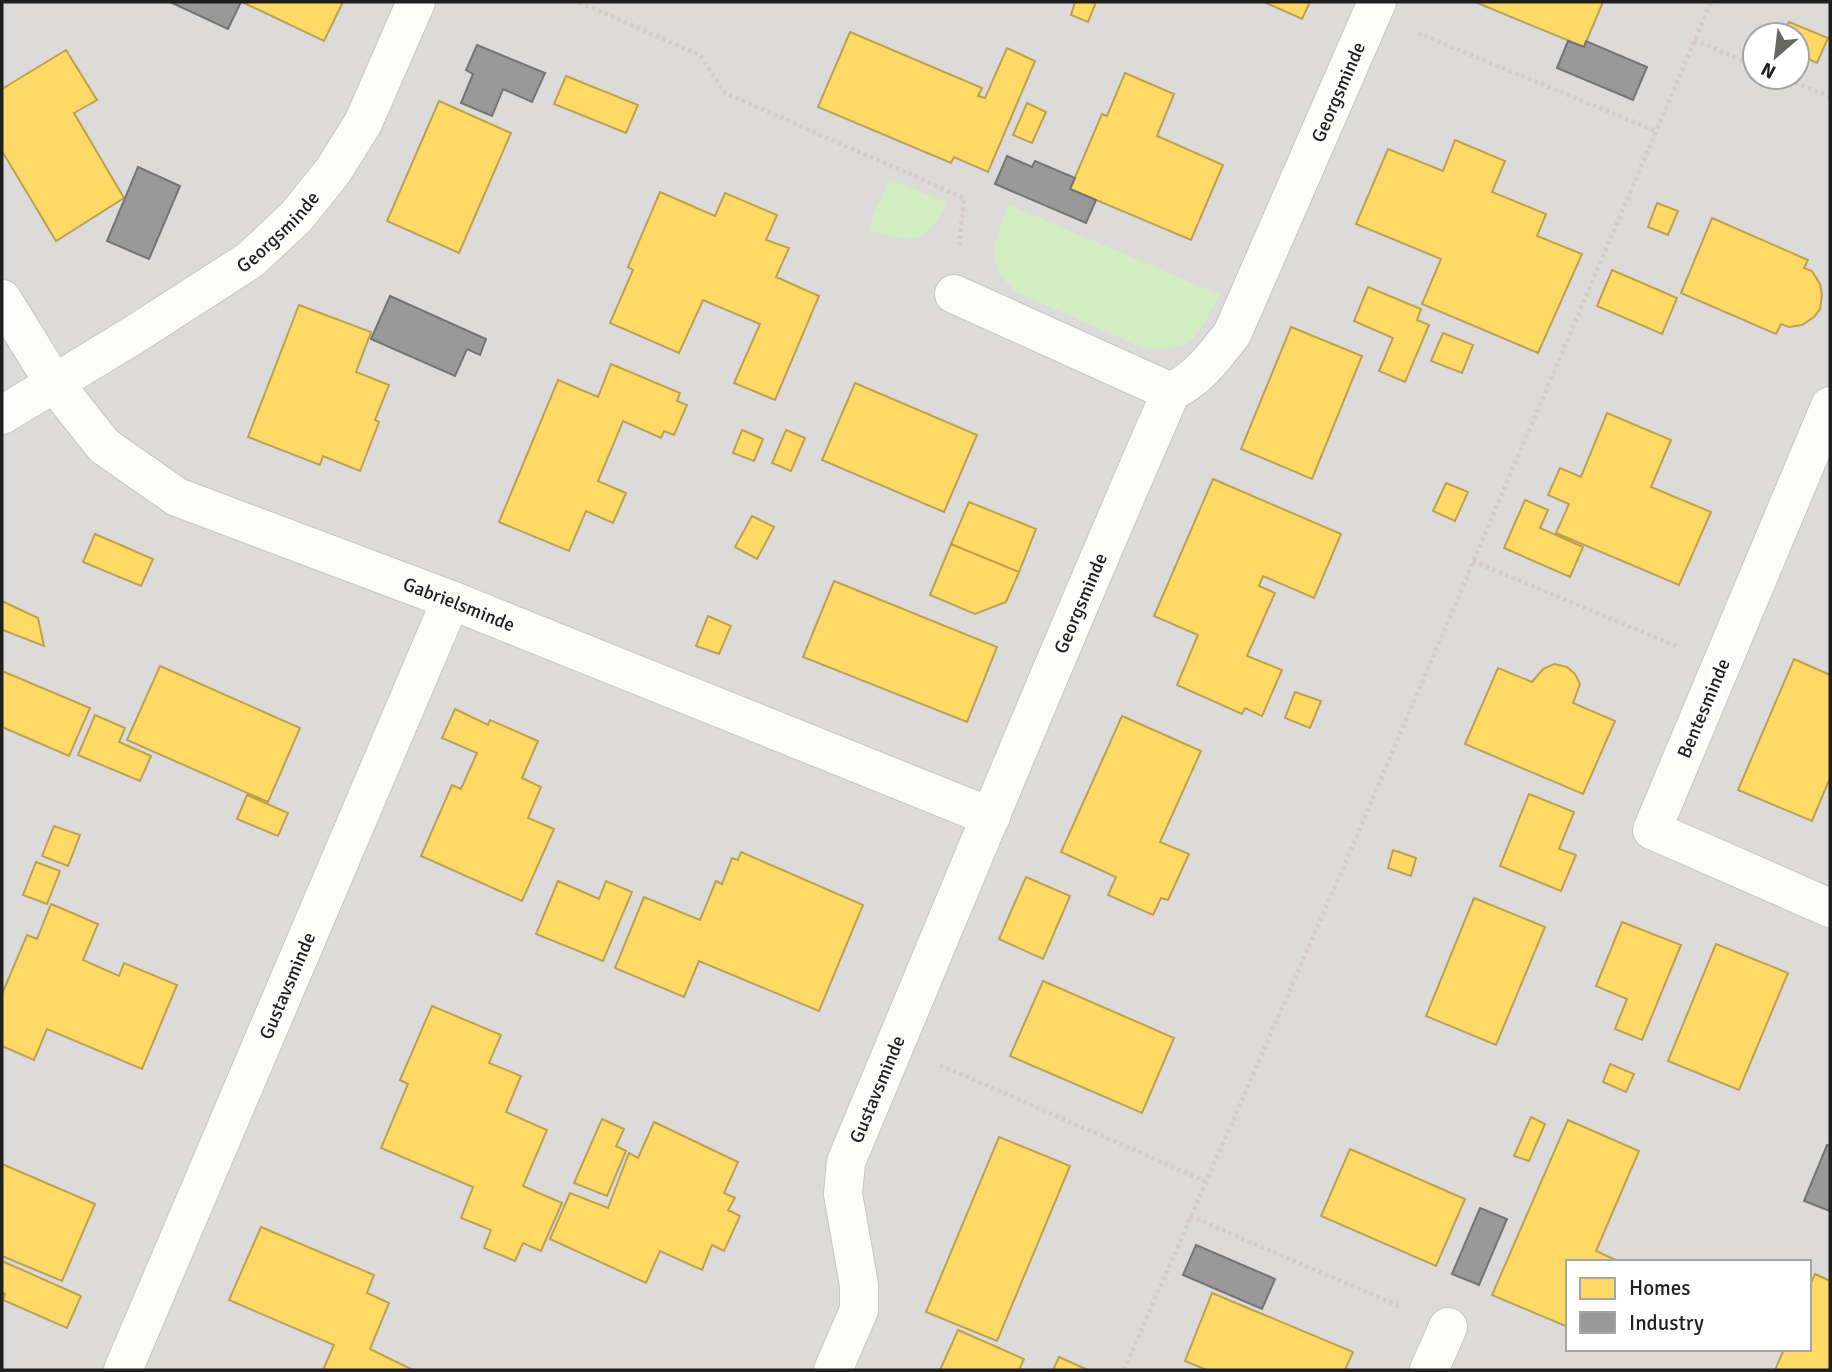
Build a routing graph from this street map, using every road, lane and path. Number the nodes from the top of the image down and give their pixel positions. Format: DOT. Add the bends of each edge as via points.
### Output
graph roads {
  1 [pos="416,2"];
  2 [pos="579,2"];
  3 [pos="1711,2"];
  4 [pos="1374,8"];
  5 [pos="1694,40"];
  6 [pos="1741,60"];
  7 [pos="1811,89"];
  8 [pos="1830,97"];
  9 [pos="1656,131"];
  10 [pos="954,294"];
  11 [pos="2,299"];
  12 [pos="54,383"];
  13 [pos="1171,392"];
  14 [pos="1830,406"];
  15 [pos="2,415"];
  16 [pos="1473,561"];
  17 [pos="451,600"];
  18 [pos="1721,665"];
  19 [pos="991,817"];
  20 [pos="1830,908"];
  21 [pos="895,1045"];
  22 [pos="1205,1181"];
  23 [pos="1190,1216"];
  24 [pos="1448,1327"];
  25 [pos="123,1370"];
  26 [pos="833,1370"];
  27 [pos="1124,1370"];
  28 [pos="1429,1370"];
  1 -- 12 [label="street, Georgsminde" via="363,122 333,172 296,217 250,260"];
  2 -- 10 [label="path" via="700,55 725,93 964,198"];
  3 -- 5 [label="path"];
  4 -- 9 [label="path"];
  4 -- 13 [label="street, Georgsminde" via="1232,334 1204,370"];
  5 -- 6 [label="path"];
  5 -- 9 [label="path"];
  7 -- 8 [label="path"];
  9 -- 16 [label="path"];
  10 -- 13 [label="street"];
  11 -- 12 [label="street, Gabrielsminde"];
  12 -- 15 [label="street, Georgsminde"];
  12 -- 17 [label="street, Gabrielsminde" via="104,446 177,497"];
  13 -- 19 [label="street, Georgsminde"];
  14 -- 18 [label="street, Bentesminde"];
  16 -- 18 [label="path"];
  16 -- 22 [label="path"];
  17 -- 19 [label="street, Gabrielsminde"];
  17 -- 25 [label="street, Gustavsminde"];
  18 -- 20 [label="street, Bentesminde" via="1652,830"];
  19 -- 21 [label="street, Gustavsminde"];
  21 -- 22 [label="path"];
  21 -- 26 [label="street, Gustavsminde" via="846,1162 843,1195 859,1310"];
  22 -- 23 [label="path"];
  23 -- 24 [label="path"];
  23 -- 27 [label="path"];
  24 -- 28 [label="street"];
}
